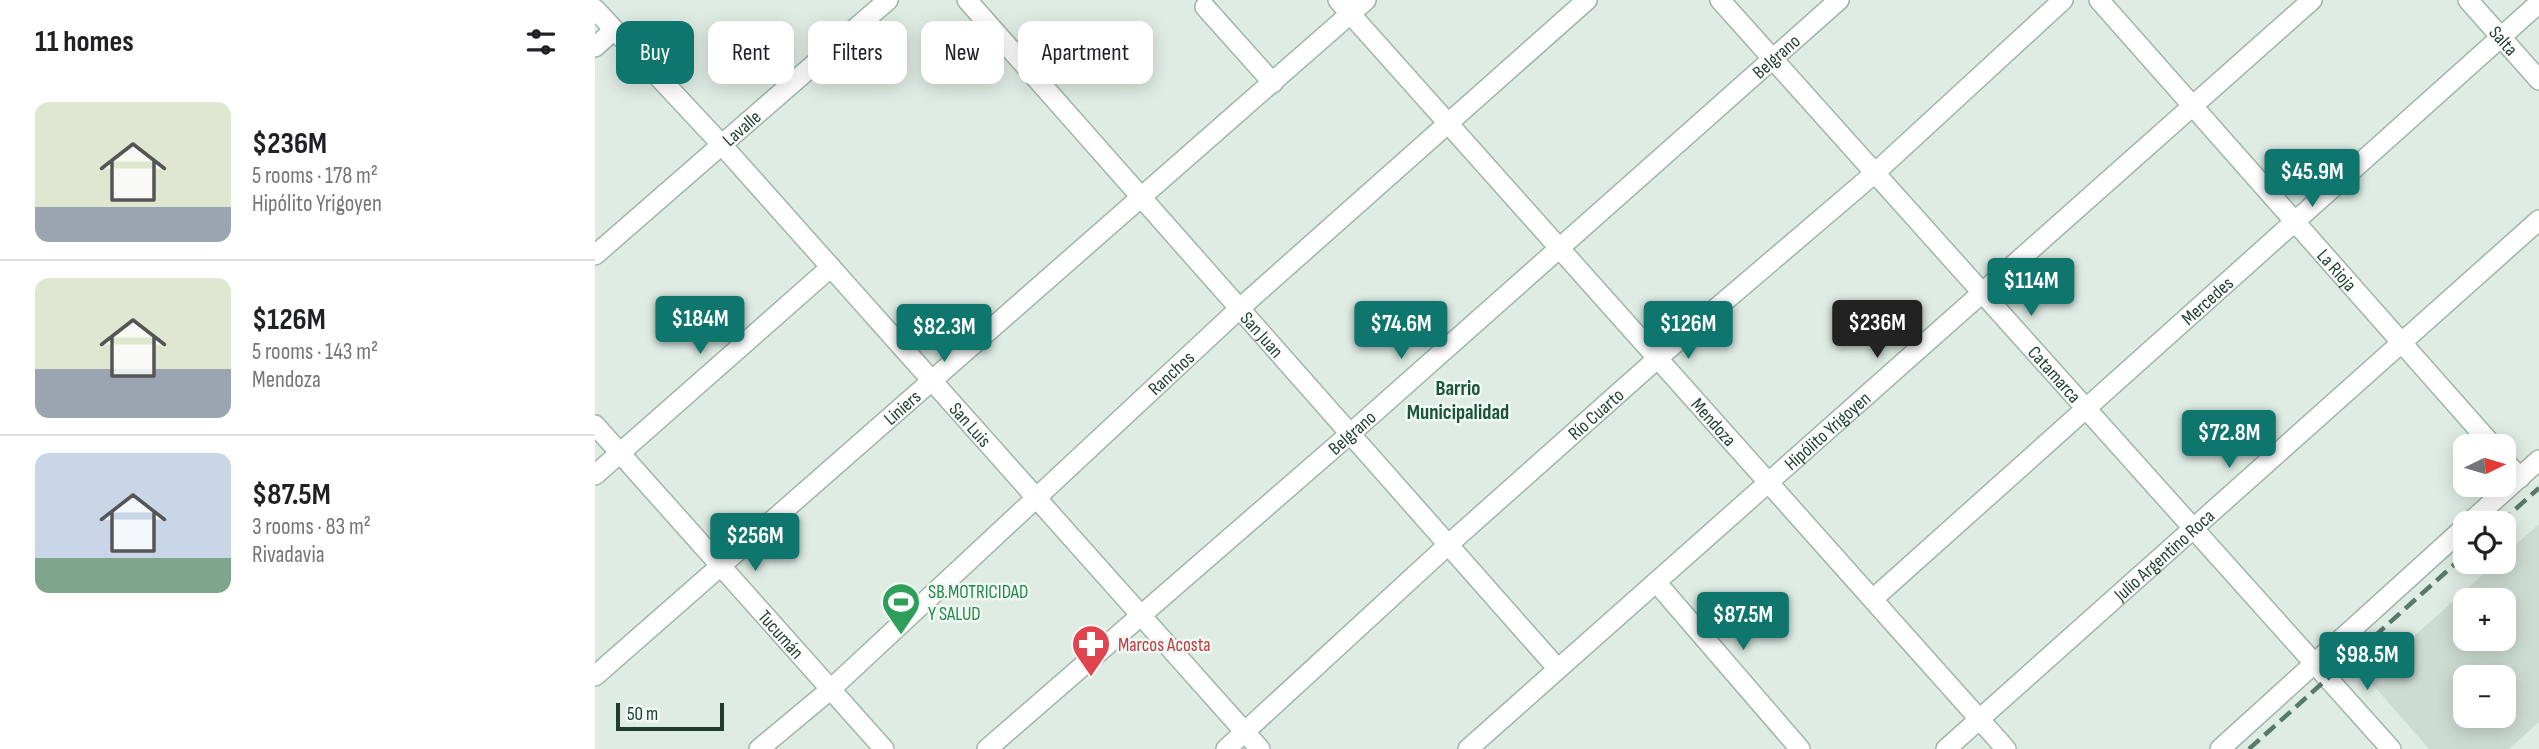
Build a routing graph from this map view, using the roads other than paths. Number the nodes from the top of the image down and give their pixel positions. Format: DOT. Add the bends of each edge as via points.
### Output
graph roads {
  1 [pos="888,0"];
  2 [pos="967,0"];
  3 [pos="1366,0"];
  4 [pos="1587,0"];
  5 [pos="1720,0"];
  6 [pos="1839,0"];
  7 [pos="2063,0"];
  8 [pos="2099,0"];
  9 [pos="2312,0"];
  10 [pos="2468,0"];
  11 [pos="2539,3"];
  12 [pos="1205,7"];
  13 [pos="1344,7"];
  14 [pos="595,9"];
  15 [pos="614,30"];
  16 [pos="2500,37"];
  17 [pos="595,47"];
  18 [pos="1772,59"];
  19 [pos="2539,80"];
  20 [pos="1273,83"];
  21 [pos="2193,106"];
  22 [pos="1448,123"];
  23 [pos="722,145"];
  24 [pos="1876,172"];
  25 [pos="1143,198"];
  26 [pos="2539,220"];
  27 [pos="2298,222"];
  28 [pos="1560,248"];
  29 [pos="595,255"];
  30 [pos="831,267"];
  31 [pos="1982,293"];
  32 [pos="1240,308"];
  33 [pos="2401,343"];
  34 [pos="1658,358"];
  35 [pos="932,381"];
  36 [pos="2086,410"];
  37 [pos="595,425"];
  38 [pos="1351,433"];
  39 [pos="2482,434"];
  40 [pos="620,453"];
  41 [pos="2539,460"];
  42 [pos="595,475"];
  43 [pos="2517,475"];
  44 [pos="2520,478"];
  45 [pos="1769,482"];
  46 [pos="1036,500"];
  47 [pos="2483,511"];
  48 [pos="2192,530"];
  49 [pos="2453,538"];
  50 [pos="1450,544"];
  51 [pos="720,565"];
  52 [pos="1655,582"];
  53 [pos="1873,598"];
  54 [pos="1141,615"];
  55 [pos="2313,663"];
  56 [pos="1558,669"];
  57 [pos="595,676"];
  58 [pos="831,689"];
  59 [pos="1979,719"];
  60 [pos="1244,732"];
  61 [pos="759,749"];
  62 [pos="884,749"];
  63 [pos="987,749"];
  64 [pos="1226,749"];
  65 [pos="1260,749"];
  66 [pos="1469,749"];
  67 [pos="1800,749"];
  68 [pos="1946,749"];
  69 [pos="2007,749"];
  70 [pos="2220,749"];
  71 [pos="2392,749"];
  1 -- 23 [label="street, Lavalle"];
  2 -- 25 [label="street, San Juan"];
  3 -- 13 [label="street, Liniers"];
  4 -- 22 [label="street, Ranchos"];
  5 -- 18 [label="street, Catamarca"];
  6 -- 18 [label="street, Belgrano"];
  7 -- 24 [label="street, Río Cuarto"];
  8 -- 21 [label="street, La Rioja"];
  9 -- 21 [label="street, Hipólito Yrigoyen"];
  10 -- 16 [label="street, Salta"];
  11 -- 16 [label="street, Mercedes"];
  12 -- 20 [label="street"];
  13 -- 20 [label="street, Liniers"];
  13 -- 22 [label="street, Mendoza"];
  14 -- 15 [label="street, San Luis"];
  15 -- 17 [label="street"];
  15 -- 23 [label="street, San Luis"];
  16 -- 19 [label="street, Salta"];
  16 -- 27 [label="street, Mercedes"];
  18 -- 24 [label="street, Catamarca"];
  18 -- 28 [label="street, Belgrano"];
  20 -- 25 [label="street, Liniers"];
  21 -- 27 [label="street, La Rioja"];
  21 -- 31 [label="street, Hipólito Yrigoyen"];
  22 -- 28 [label="street, Mendoza"];
  22 -- 32 [label="street, Ranchos"];
  23 -- 29 [label="street, Lavalle"];
  23 -- 30 [label="street, San Luis"];
  24 -- 31 [label="street, Catamarca"];
  24 -- 34 [label="street, Río Cuarto"];
  25 -- 32 [label="street, San Juan"];
  25 -- 35 [label="street, Liniers"];
  26 -- 33 [label="street, Julio Argentino Roca"];
  27 -- 33 [label="street, La Rioja"];
  27 -- 36 [label="street, Mercedes"];
  28 -- 34 [label="street, Mendoza"];
  28 -- 38 [label="street, Belgrano"];
  30 -- 35 [label="street, San Luis"];
  30 -- 40 [label="street"];
  31 -- 36 [label="street, Catamarca"];
  31 -- 45 [label="street, Hipólito Yrigoyen"];
  32 -- 38 [label="street, San Juan"];
  32 -- 46 [label="street, Ranchos"];
  33 -- 39 [label="street, La Rioja"];
  33 -- 48 [label="street, Julio Argentino Roca"];
  34 -- 45 [label="street, Mendoza"];
  34 -- 50 [label="street, Río Cuarto"];
  35 -- 46 [label="street, San Luis"];
  35 -- 51 [label="street, Liniers"];
  36 -- 48 [label="street, Catamarca"];
  36 -- 53 [label="street, Mercedes"];
  37 -- 40 [label="street, Tucumán"];
  38 -- 50 [label="street, San Juan"];
  38 -- 54 [label="street, Belgrano"];
  40 -- 42 [label="street"];
  40 -- 51 [label="street, Tucumán"];
  41 -- 44 [label="street"];
  43 -- 44 [label="street"];
  44 -- 47 [label="street"];
  45 -- 52 [label="street, Hipólito Yrigoyen"];
  45 -- 53 [label="street, Mendoza"];
  46 -- 54 [label="street, San Luis"];
  46 -- 58 [label="street, Ranchos"];
  48 -- 55 [label="street, Catamarca"];
  48 -- 59 [label="street, Julio Argentino Roca"];
  49 -- 55 [label="street"];
  50 -- 56 [label="street, San Juan"];
  50 -- 60 [label="street, Río Cuarto"];
  51 -- 57 [label="street, Liniers"];
  51 -- 58 [label="street, Tucumán"];
  52 -- 56 [label="street, Hipólito Yrigoyen"];
  52 -- 67 [label="street"];
  53 -- 59 [label="street, Mendoza"];
  54 -- 60 [label="street, San Luis"];
  54 -- 63 [label="street, Belgrano"];
  55 -- 70 [label="street"];
  55 -- 71 [label="street, Catamarca"];
  56 -- 66 [label="street, Hipólito Yrigoyen"];
  58 -- 61 [label="street, Ranchos"];
  58 -- 62 [label="street, Tucumán"];
  59 -- 68 [label="street, Julio Argentino Roca"];
  59 -- 69 [label="street, Mendoza"];
  60 -- 64 [label="street, Río Cuarto"];
  60 -- 65 [label="street, San Luis"];
}
